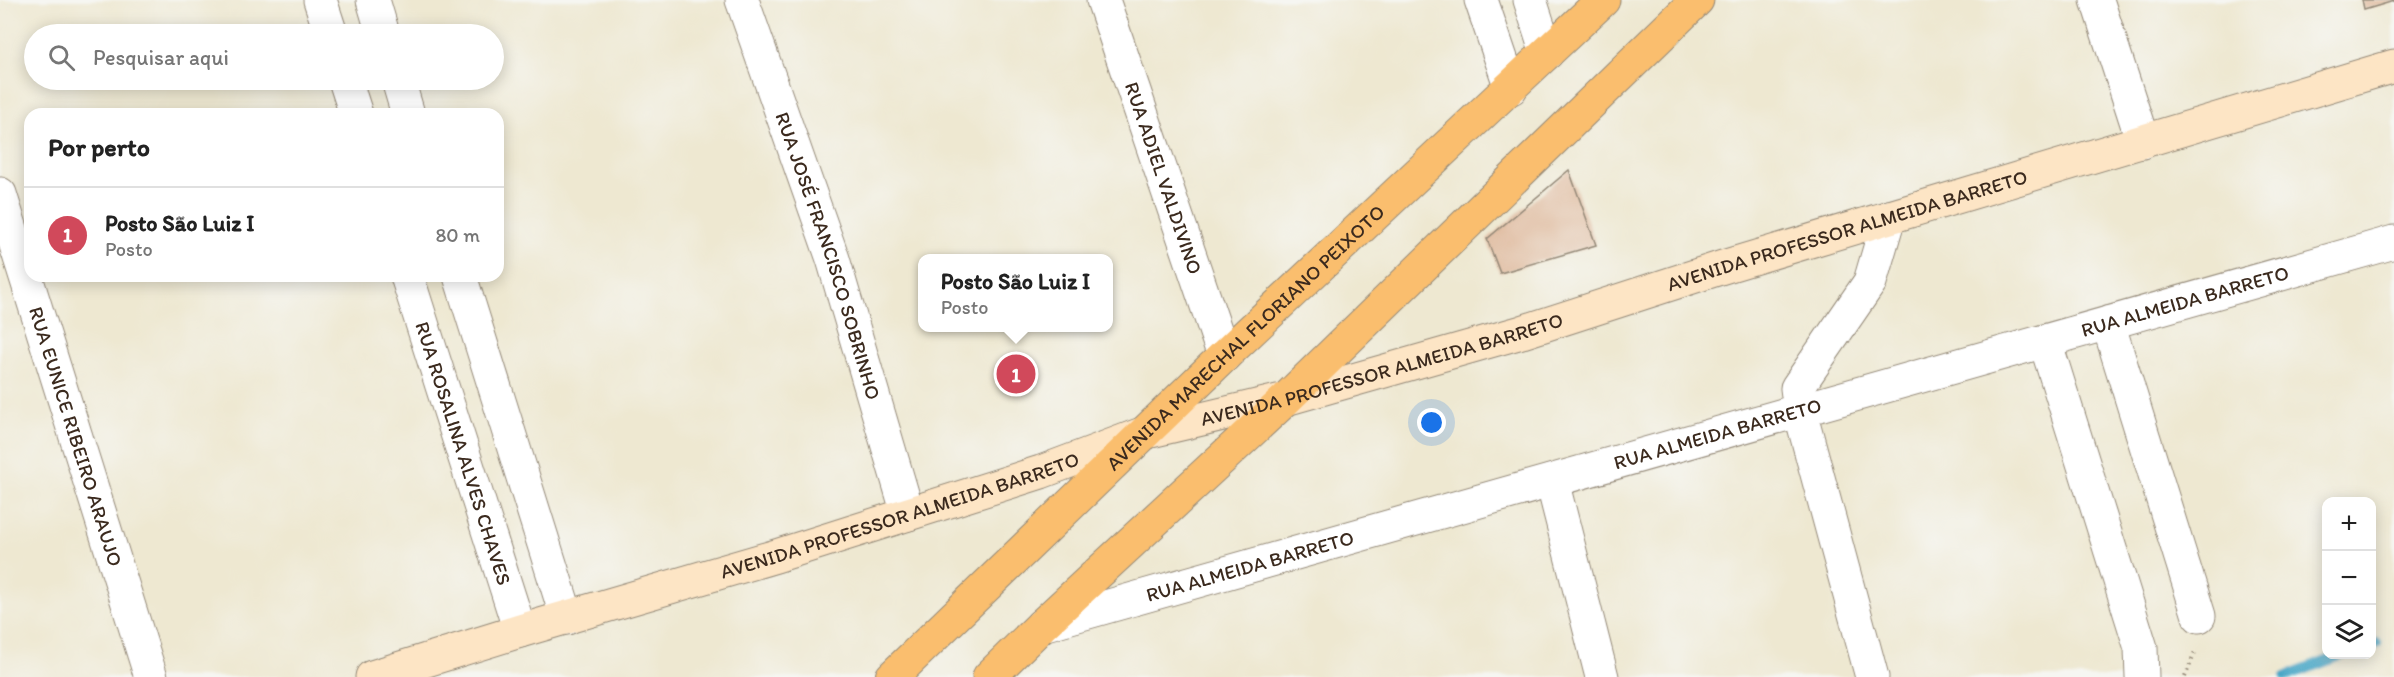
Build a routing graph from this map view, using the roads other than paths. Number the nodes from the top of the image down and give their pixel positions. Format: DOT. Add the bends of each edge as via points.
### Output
graph roads {
  1 [pos="320,0"];
  2 [pos="372,0"];
  3 [pos="742,0"];
  4 [pos="1103,0"];
  5 [pos="1481,0"];
  6 [pos="1530,0"];
  7 [pos="1604,0"];
  8 [pos="1697,0"];
  9 [pos="2097,0"];
  10 [pos="328,24"];
  11 [pos="380,24"];
  12 [pos="1547,52"];
  13 [pos="2394,66"];
  14 [pos="1511,88"];
  15 [pos="348,90"];
  16 [pos="401,90"];
  17 [pos="354,108"];
  18 [pos="406,108"];
  19 [pos="2143,142"];
  20 [pos="0,194"];
  21 [pos="1889,217"];
  22 [pos="2394,242"];
  23 [pos="24,271"];
  24 [pos="28,282"];
  25 [pos="409,282"];
  26 [pos="462,282"];
  27 [pos="2108,323"];
  28 [pos="2045,341"];
  29 [pos="1224,356"];
  30 [pos="1286,399"];
  31 [pos="1800,411"];
  32 [pos="1147,432"];
  33 [pos="1552,481"];
  34 [pos="908,514"];
  35 [pos="2199,616"];
  36 [pos="567,618"];
  37 [pos="1042,625"];
  38 [pos="520,631"];
  39 [pos="2141,662"];
  40 [pos="151,677"];
  41 [pos="372,677"];
  42 [pos="892,677"];
  43 [pos="989,677"];
  44 [pos="1602,677"];
  45 [pos="1872,677"];
  1 -- 10 [label="street"];
  2 -- 11 [label="street"];
  3 -- 34 [label="street, RUA JOSÉ FRANCISCO SOBRINHO" via="833,260"];
  4 -- 29 [label="street, RUA ADIEL VALDIVINO"];
  5 -- 14 [label="street"];
  6 -- 12 [label="street"];
  7 -- 12 [label="main road, AVENIDA MARECHAL FLORIANO PEIXOTO"];
  8 -- 30 [label="main road"];
  9 -- 19 [label="street"];
  12 -- 14 [label="main road, AVENIDA MARECHAL FLORIANO PEIXOTO"];
  13 -- 19 [label="main road, AVENIDA PROFESSOR ALMEIDA BARRETO"];
  14 -- 29 [label="main road, AVENIDA MARECHAL FLORIANO PEIXOTO"];
  15 -- 17 [label="street"];
  16 -- 18 [label="street"];
  19 -- 21 [label="main road, AVENIDA PROFESSOR ALMEIDA BARRETO"];
  20 -- 23 [label="street, RUA EUNICE RIBEIRO ARAUJO"];
  21 -- 30 [label="main road, AVENIDA PROFESSOR ALMEIDA BARRETO" via="1522,332"];
  21 -- 31 [label="street" via="1870,282 1797,388"];
  22 -- 27 [label="street, RUA ALMEIDA BARRETO"];
  24 -- 40 [label="street, RUA EUNICE RIBEIRO ARAUJO"];
  25 -- 38 [label="street, RUA ROSALINA ALVES CHAVES"];
  26 -- 36 [label="street"];
  27 -- 28 [label="street, RUA ALMEIDA BARRETO"];
  27 -- 35 [label="street"];
  28 -- 31 [label="street, RUA ALMEIDA BARRETO"];
  28 -- 39 [label="street"];
  29 -- 32 [label="main road, AVENIDA MARECHAL FLORIANO PEIXOTO"];
  30 -- 32 [label="main road, AVENIDA PROFESSOR ALMEIDA BARRETO"];
  30 -- 37 [label="main road"];
  31 -- 33 [label="street, RUA ALMEIDA BARRETO"];
  31 -- 45 [label="street"];
  32 -- 34 [label="main road, AVENIDA PROFESSOR ALMEIDA BARRETO" via="1041,472"];
  32 -- 42 [label="main road, AVENIDA MARECHAL FLORIANO PEIXOTO"];
  33 -- 37 [label="street, RUA ALMEIDA BARRETO"];
  33 -- 44 [label="street"];
  34 -- 36 [label="main road, AVENIDA PROFESSOR ALMEIDA BARRETO"];
  36 -- 38 [label="main road, AVENIDA PROFESSOR ALMEIDA BARRETO"];
  37 -- 43 [label="main road"];
  38 -- 41 [label="main road, AVENIDA PROFESSOR ALMEIDA BARRETO"];
}
